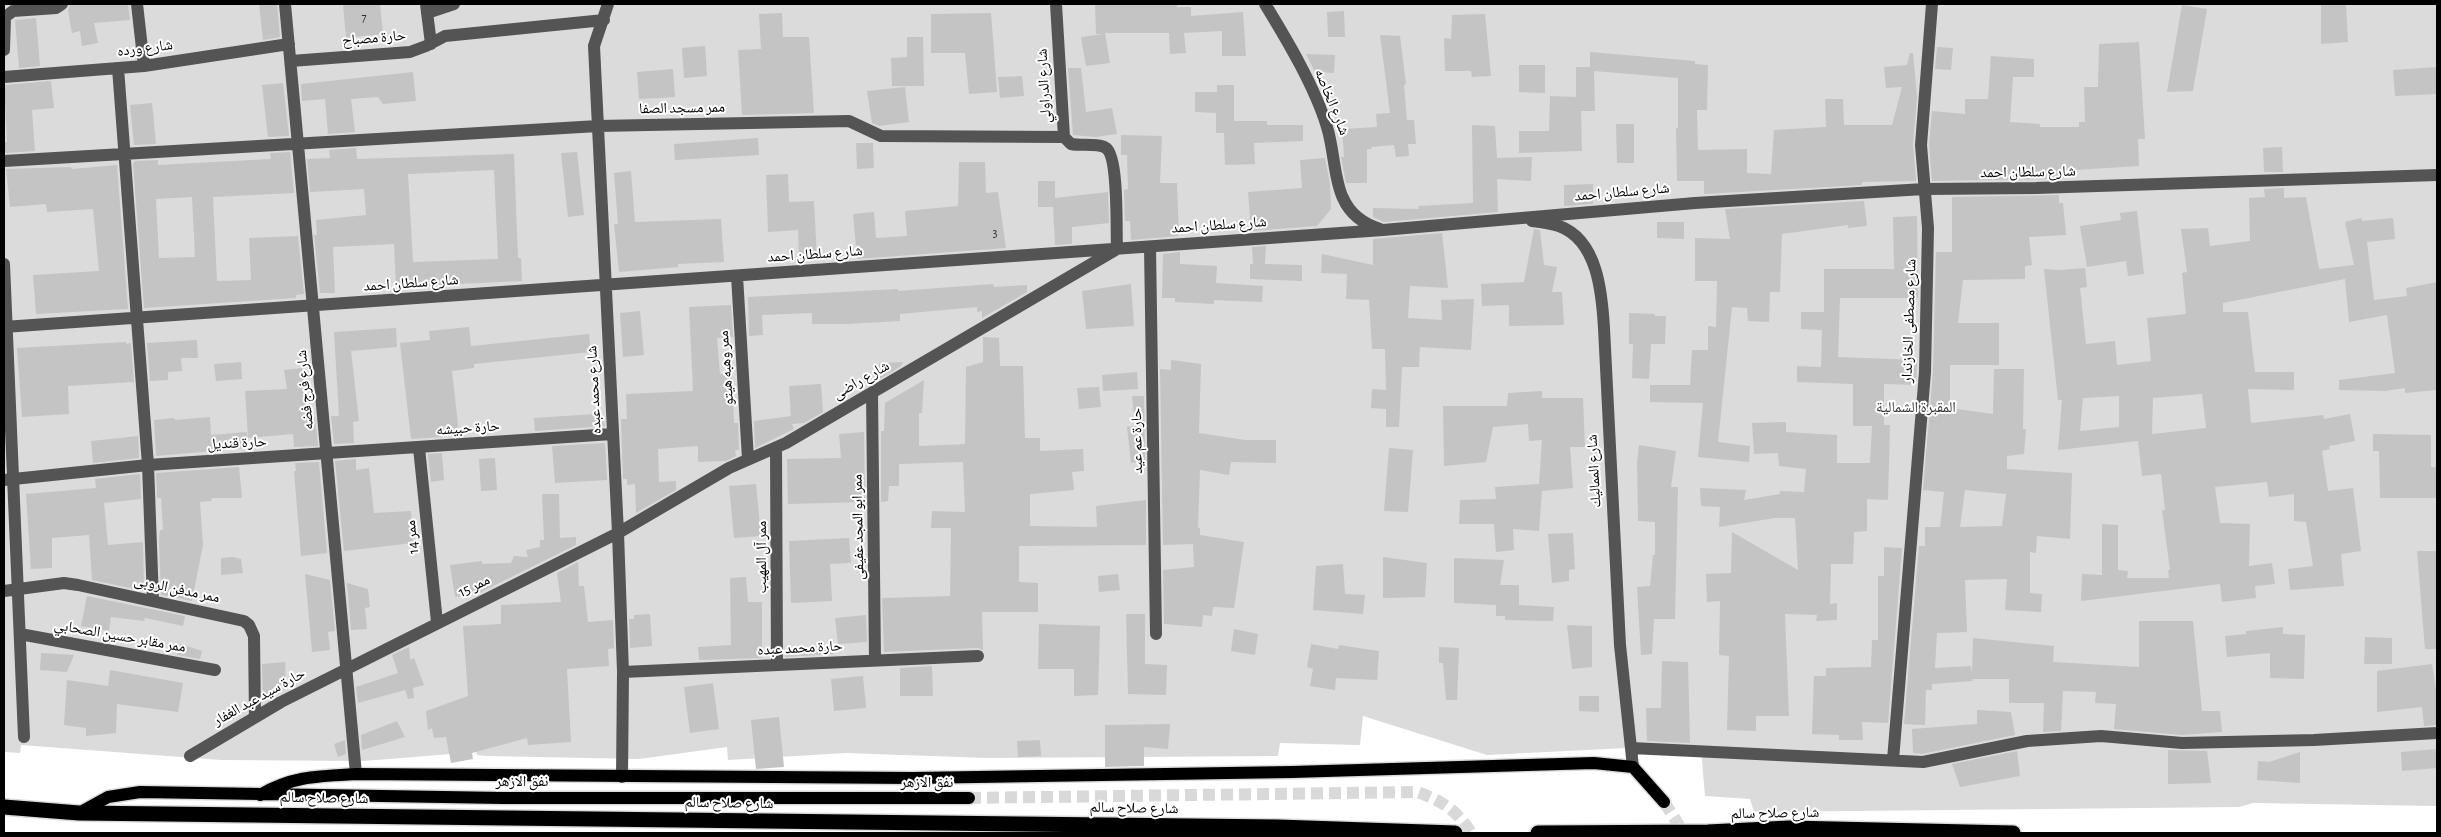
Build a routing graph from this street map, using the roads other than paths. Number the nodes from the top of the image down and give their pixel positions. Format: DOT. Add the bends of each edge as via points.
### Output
graph roads {
  1 [pos="62,4"];
  2 [pos="137,4"];
  3 [pos="285,4"];
  4 [pos="454,4"];
  5 [pos="608,4"];
  6 [pos="1056,4"];
  7 [pos="1265,4"];
  8 [pos="1932,4"];
  9 [pos="427,8"];
  10 [pos="604,20"];
  11 [pos="289,44"];
  12 [pos="431,44"];
  13 [pos="4,50"];
  14 [pos="291,61"];
  15 [pos="144,66"];
  16 [pos="118,68"];
  17 [pos="4,77"];
  18 [pos="598,126"];
  19 [pos="1064,136"];
  20 [pos="298,144"];
  21 [pos="124,154"];
  22 [pos="4,161"];
  23 [pos="2437,175"];
  24 [pos="1924,189"];
  25 [pos="1522,219"];
  26 [pos="1382,230"];
  27 [pos="1150,247"];
  28 [pos="1117,249"];
  29 [pos="4,264"];
  30 [pos="737,276"];
  31 [pos="605,285"];
  32 [pos="313,306"];
  33 [pos="137,318"];
  34 [pos="6,327"];
  35 [pos="872,393"];
  36 [pos="612,434"];
  37 [pos="419,448"];
  38 [pos="776,448"];
  39 [pos="327,454"];
  40 [pos="748,459"];
  41 [pos="148,464"];
  42 [pos="9,480"];
  43 [pos="618,533"];
  44 [pos="18,590"];
  45 [pos="4,591"];
  46 [pos="153,601"];
  47 [pos="437,622"];
  48 [pos="20,634"];
  49 [pos="1156,634"];
  50 [pos="978,656"];
  51 [pos="875,660"];
  52 [pos="777,665"];
  53 [pos="346,669"];
  54 [pos="215,670"];
  55 [pos="623,672"];
  56 [pos="255,717"];
  57 [pos="2437,734"];
  58 [pos="24,737"];
  59 [pos="1631,748"];
  60 [pos="190,756"];
  61 [pos="1892,760"];
  62 [pos="1633,767"];
  63 [pos="356,774"];
  64 [pos="622,777"];
  65 [pos="260,795"];
  66 [pos="969,798"];
  67 [pos="1664,802"];
  68 [pos="4,807"];
  69 [pos="79,813"];
  70 [pos="1455,833"];
  71 [pos="1538,833"];
  72 [pos="2013,833"];
  1 -- 13 [label="street" via="56,8 8,13 5,17"];
  2 -- 15 [label="street"];
  3 -- 11 [label="street, شارع فرج فضه"];
  4 -- 9 [label="street"];
  5 -- 10 [label="street, شارع محمد عبده"];
  6 -- 19 [label="street, شارع الدراولي"];
  7 -- 26 [label="street, شارع الخاصه" via="1320,106 1333,146 1343,200 1359,219"];
  8 -- 24 [label="street, شارع مصطفى الخازندار" via="1922,125"];
  9 -- 12 [label="street"];
  10 -- 12 [label="street, حارة مصباح" via="445,36"];
  10 -- 18 [label="street, شارع محمد عبده" via="594,46"];
  11 -- 14 [label="street, شارع فرج فضه"];
  11 -- 15 [label="street, شارع ورده"];
  12 -- 14 [label="street, حارة مصباح" via="410,52"];
  14 -- 20 [label="street, شارع فرج فضه"];
  15 -- 16 [label="street, شارع ورده"];
  16 -- 17 [label="street, شارع ورده"];
  16 -- 21 [label="street"];
  18 -- 19 [label="street, ممر مسجد الصفا" via="849,121 881,136"];
  18 -- 20 [label="street, ممر مسجد الصفا"];
  18 -- 31 [label="street, شارع محمد عبده"];
  19 -- 28 [label="street, شارع الدراولي" via="1071,144 1103,147 1109,151 1114,165"];
  20 -- 21 [label="street, ممر مسجد الصفا"];
  20 -- 32 [label="street, شارع فرج فضه"];
  21 -- 22 [label="street, ممر مسجد الصفا"];
  21 -- 33 [label="street"];
  23 -- 24 [label="street, شارع سلطان احمد"];
  24 -- 25 [label="street, شارع سلطان احمد" via="1615,208"];
  24 -- 61 [label="street, شارع مصطفى الخازندار" via="1928,245 1925,372"];
  25 -- 26 [label="street, شارع سلطان احمد"];
  25 -- 59 [label="street, شارع المماليك" via="1560,227 1573,234 1590,257 1600,286 1620,644"];
  26 -- 27 [label="street, شارع سلطان احمد"];
  27 -- 28 [label="street, شارع سلطان احمد"];
  27 -- 49 [label="street, حارة عم عيد"];
  28 -- 30 [label="street, شارع سلطان احمد"];
  28 -- 35 [label="street, شارع راضى"];
  29 -- 34 [label="street"];
  30 -- 31 [label="street, شارع سلطان احمد"];
  30 -- 40 [label="street, ممر وهبه هيتو"];
  31 -- 32 [label="street, شارع سلطان احمد"];
  31 -- 36 [label="street, شارع محمد عبده"];
  32 -- 33 [label="street, شارع سلطان احمد"];
  32 -- 39 [label="street, شارع فرج فضه"];
  33 -- 34 [label="street, شارع سلطان احمد"];
  33 -- 41 [label="street"];
  34 -- 42 [label="street"];
  35 -- 38 [label="street, شارع راضى"];
  35 -- 51 [label="street, ممر ابو المجد عفيفى"];
  36 -- 37 [label="street, حارة حبيشه"];
  36 -- 43 [label="street, شارع محمد عبده"];
  37 -- 39 [label="street, حارة حبيشه"];
  37 -- 47 [label="street, ممر 14"];
  38 -- 40 [label="street, شارع راضى"];
  38 -- 52 [label="street, ممر آل المهيب"];
  39 -- 41 [label="street, حارة قنديل"];
  39 -- 53 [label="street, شارع فرج فضه"];
  40 -- 43 [label="street, شارع راضى"];
  41 -- 42 [label="street, حارة قنديل"];
  41 -- 46 [label="street"];
  42 -- 44 [label="street"];
  43 -- 47 [label="street, ممر 15"];
  43 -- 55 [label="street, شارع محمد عبده"];
  44 -- 45 [label="street, ممر مدفن الروبى"];
  44 -- 46 [label="street, ممر مدفن الروبى" via="64,584"];
  44 -- 48 [label="street"];
  46 -- 56 [label="street, ممر مدفن الروبى" via="244,621 249,625 254,636"];
  47 -- 53 [label="street, ممر 15"];
  48 -- 54 [label="street, ممر مقابر حسين الصحابي"];
  48 -- 58 [label="street"];
  50 -- 51 [label="street, حارة محمد عبده"];
  51 -- 52 [label="street, حارة محمد عبده"];
  52 -- 55 [label="street, حارة محمد عبده"];
  53 -- 56 [label="street, حارة سيد عبد الغفار"];
  53 -- 63 [label="street, شارع فرج فضه"];
  55 -- 64 [label="street, شارع محمد عبده"];
  56 -- 60 [label="street, حارة سيد عبد الغفار"];
  57 -- 61 [label="street" via="2182,743 2101,736 2028,741 1923,762"];
  59 -- 61 [label="street"];
  59 -- 62 [label="street, شارع المماليك"];
  62 -- 64 [label="main road" via="1594,764 1134,775"];
  62 -- 67 [label="main road"];
  63 -- 64 [label="main road"];
  63 -- 65 [label="main road" via="294,779"];
  65 -- 66 [label="main road, نفق الازهر"];
  65 -- 69 [label="main road, نفق الازهر" via="124,793 93,804"];
  68 -- 69 [label="highway, شارع صلاح سالم"];
  69 -- 70 [label="highway, شارع صلاح سالم"];
  71 -- 72 [label="highway, شارع صلاح سالم" via="1789,828"];
}
